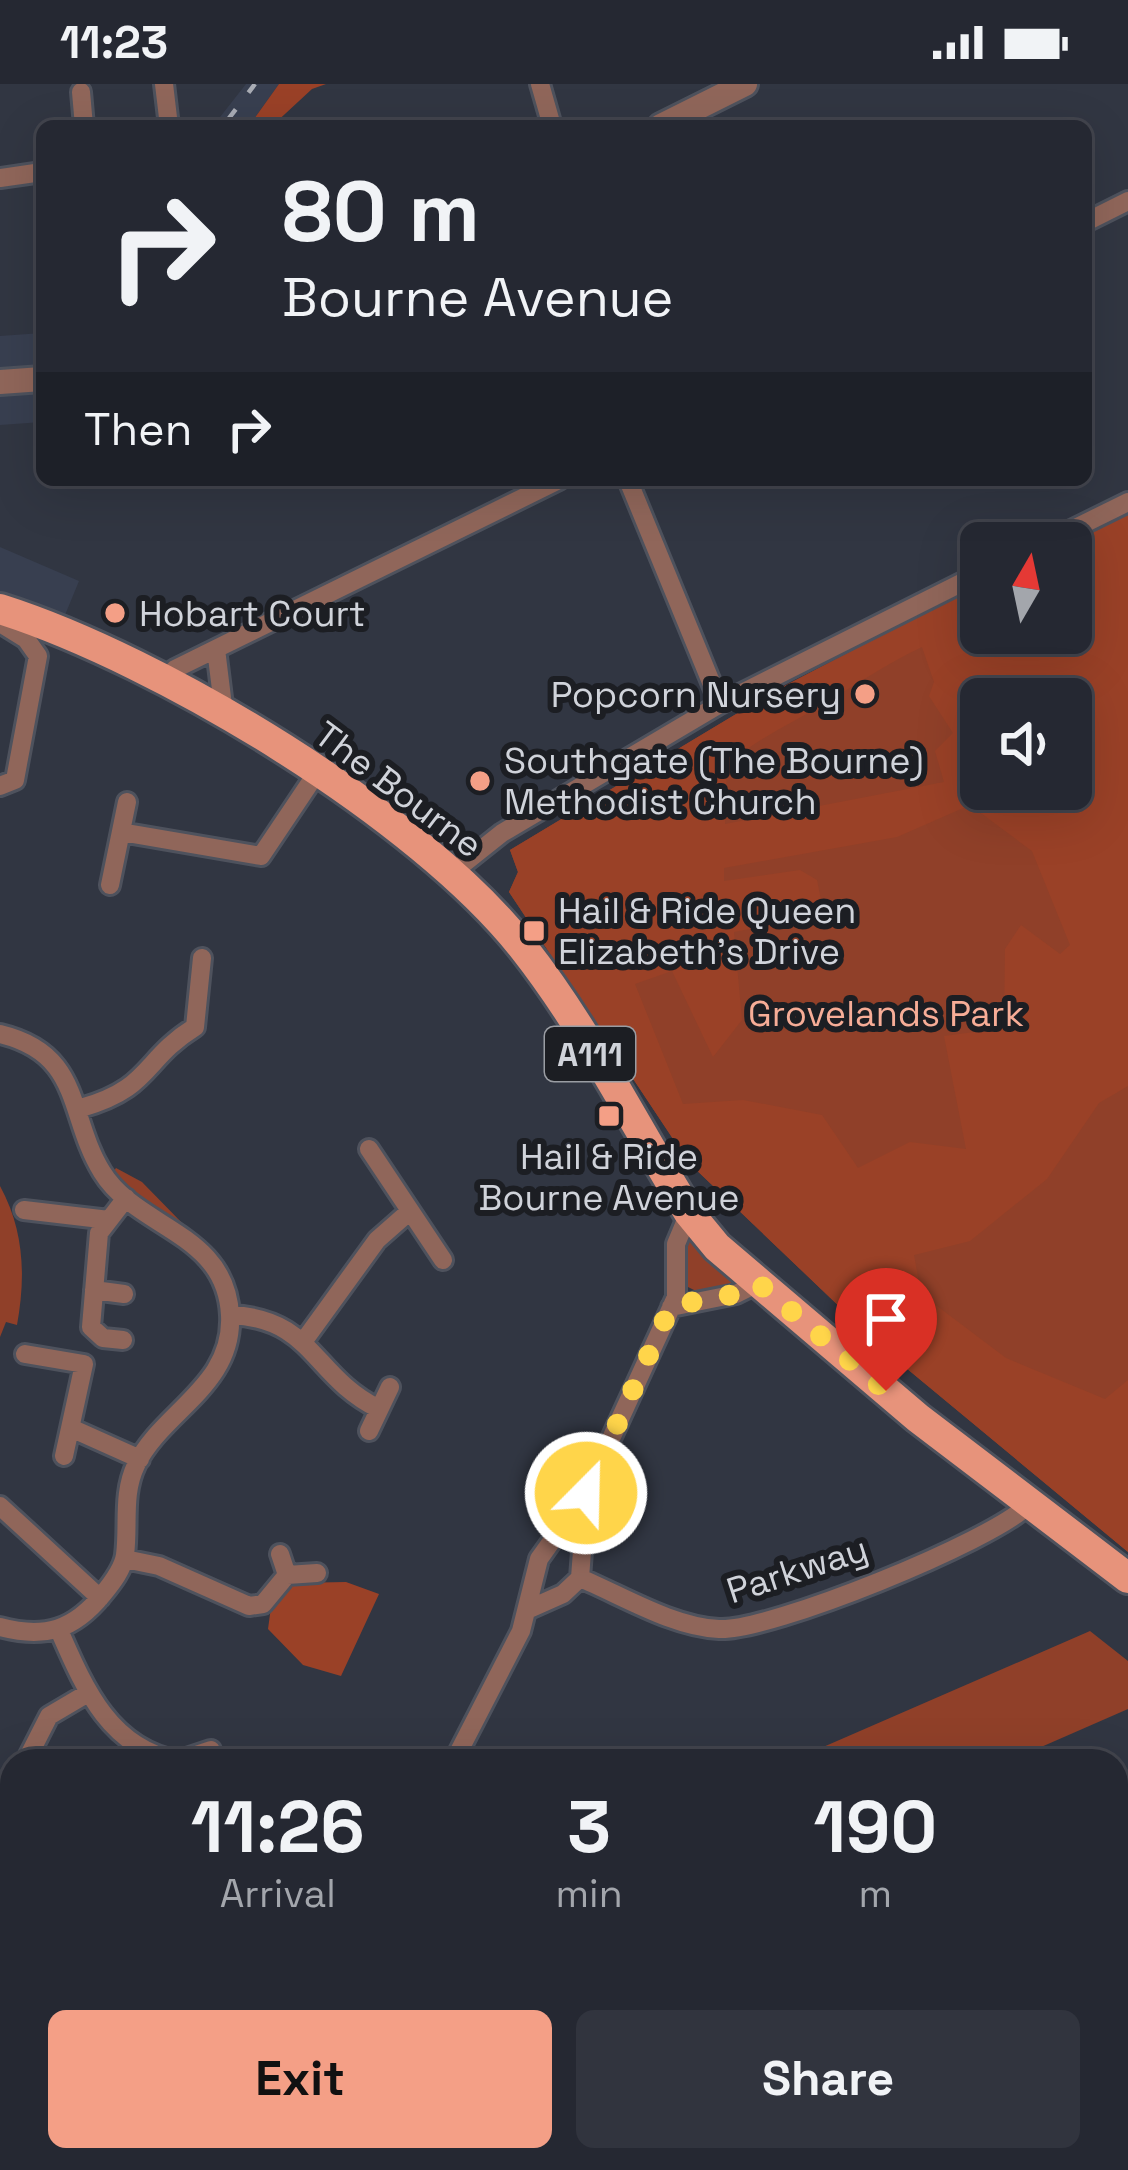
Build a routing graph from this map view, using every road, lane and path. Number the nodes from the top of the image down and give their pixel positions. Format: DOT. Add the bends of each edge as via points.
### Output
graph roads {
  1 [pos="164,84"];
  2 [pos="540,84"];
  3 [pos="745,84"];
  4 [pos="80,92"];
  5 [pos="83,120"];
  6 [pos="168,120"];
  7 [pos="550,120"];
  8 [pos="673,120"];
  9 [pos="36,173"];
  10 [pos="0,178"];
  11 [pos="1128,201"];
  12 [pos="1092,219"];
  13 [pos="36,379"];
  14 [pos="0,382"];
  15 [pos="547,486"];
  16 [pos="630,486"];
  17 [pos="1128,502"];
  18 [pos="1088,522"];
  19 [pos="960,584"];
  20 [pos="0,609"];
  21 [pos="0,623"];
  22 [pos="216,649"];
  23 [pos="163,682"];
  24 [pos="720,704"];
  25 [pos="224,714"];
  26 [pos="316,774"];
  27 [pos="0,786"];
  28 [pos="127,802"];
  29 [pos="121,832"];
  30 [pos="453,872"];
  31 [pos="110,885"];
  32 [pos="202,958"];
  33 [pos="0,1034"];
  34 [pos="81,1108"];
  35 [pos="369,1149"];
  36 [pos="126,1198"];
  37 [pos="24,1210"];
  38 [pos="410,1211"];
  39 [pos="689,1213"];
  40 [pos="109,1220"];
  41 [pos="443,1260"];
  42 [pos="758,1283"];
  43 [pos="94,1290"];
  44 [pos="124,1294"];
  45 [pos="671,1306"];
  46 [pos="230,1315"];
  47 [pos="123,1340"];
  48 [pos="303,1342"];
  49 [pos="25,1354"];
  50 [pos="390,1387"];
  51 [pos="379,1409"];
  52 [pos="73,1429"];
  53 [pos="368,1431"];
  54 [pos="64,1456"];
  55 [pos="140,1459"];
  56 [pos="1028,1505"];
  57 [pos="0,1506"];
  58 [pos="570,1517"];
  59 [pos="280,1554"];
  60 [pos="125,1559"];
  61 [pos="317,1573"];
  62 [pos="287,1575"];
  63 [pos="580,1577"];
  64 [pos="1128,1579"];
  65 [pos="100,1598"];
  66 [pos="527,1610"];
  67 [pos="0,1627"];
  68 [pos="59,1630"];
  69 [pos="88,1693"];
  70 [pos="32,1749"];
  71 [pos="149,1749"];
  72 [pos="460,1749"];
  1 -- 6 [label="street"];
  2 -- 7 [label="street"];
  3 -- 8 [label="street"];
  4 -- 5 [label="street"];
  9 -- 10 [label="street"];
  11 -- 12 [label="street"];
  13 -- 14 [label="street"];
  15 -- 22 [label="street"];
  16 -- 24 [label="street"];
  17 -- 18 [label="street"];
  19 -- 24 [label="street"];
  20 -- 23 [label="main road, The Bourne / A111"];
  21 -- 27 [label="street" via="38,656 16,780"];
  22 -- 23 [label="street"];
  22 -- 25 [label="street"];
  23 -- 25 [label="main road, The Bourne / A111"];
  24 -- 30 [label="street" via="502,833"];
  25 -- 26 [label="main road, The Bourne / A111"];
  26 -- 29 [label="street" via="261,856"];
  26 -- 30 [label="main road, The Bourne / A111"];
  28 -- 29 [label="street"];
  29 -- 31 [label="street"];
  30 -- 39 [label="main road, The Bourne / A111" via="524,949"];
  32 -- 34 [label="street" via="195,1027 128,1092"];
  33 -- 34 [label="street" via="40,1051"];
  34 -- 36 [label="street" via="102,1172"];
  35 -- 38 [label="street"];
  36 -- 40 [label="street"];
  36 -- 46 [label="street" via="203,1252"];
  37 -- 40 [label="street"];
  38 -- 41 [label="street"];
  38 -- 48 [label="street" via="377,1240"];
  39 -- 42 [label="main road, The Bourne / A111"];
  39 -- 45 [label="street" via="678,1232"];
  40 -- 43 [label="street" via="99,1233"];
  42 -- 45 [label="street"];
  42 -- 56 [label="main road, The Bourne / A111"];
  43 -- 44 [label="street"];
  43 -- 47 [label="street" via="94,1334"];
  45 -- 58 [label="street"];
  46 -- 48 [label="street" via="273,1319"];
  46 -- 55 [label="street" via="216,1372"];
  48 -- 51 [label="street" via="346,1390"];
  49 -- 52 [label="street" via="84,1364"];
  50 -- 51 [label="street"];
  51 -- 53 [label="street"];
  52 -- 54 [label="street"];
  52 -- 55 [label="street"];
  55 -- 60 [label="street" via="127,1498"];
  56 -- 63 [label="street, Parkway" via="984,1538 751,1627 689,1624"];
  56 -- 64 [label="main road, The Bourne / A111"];
  57 -- 65 [label="street"];
  58 -- 63 [label="street" via="582,1551"];
  58 -- 66 [label="street" via="539,1558"];
  59 -- 62 [label="street"];
  60 -- 62 [label="street" via="249,1606 263,1604"];
  60 -- 65 [label="street"];
  61 -- 62 [label="street"];
  63 -- 66 [label="street"];
  65 -- 68 [label="street"];
  66 -- 72 [label="street"];
  67 -- 68 [label="street"];
  68 -- 69 [label="street"];
  69 -- 70 [label="street" via="50,1716"];
  69 -- 71 [label="street" via="124,1737"];
}
